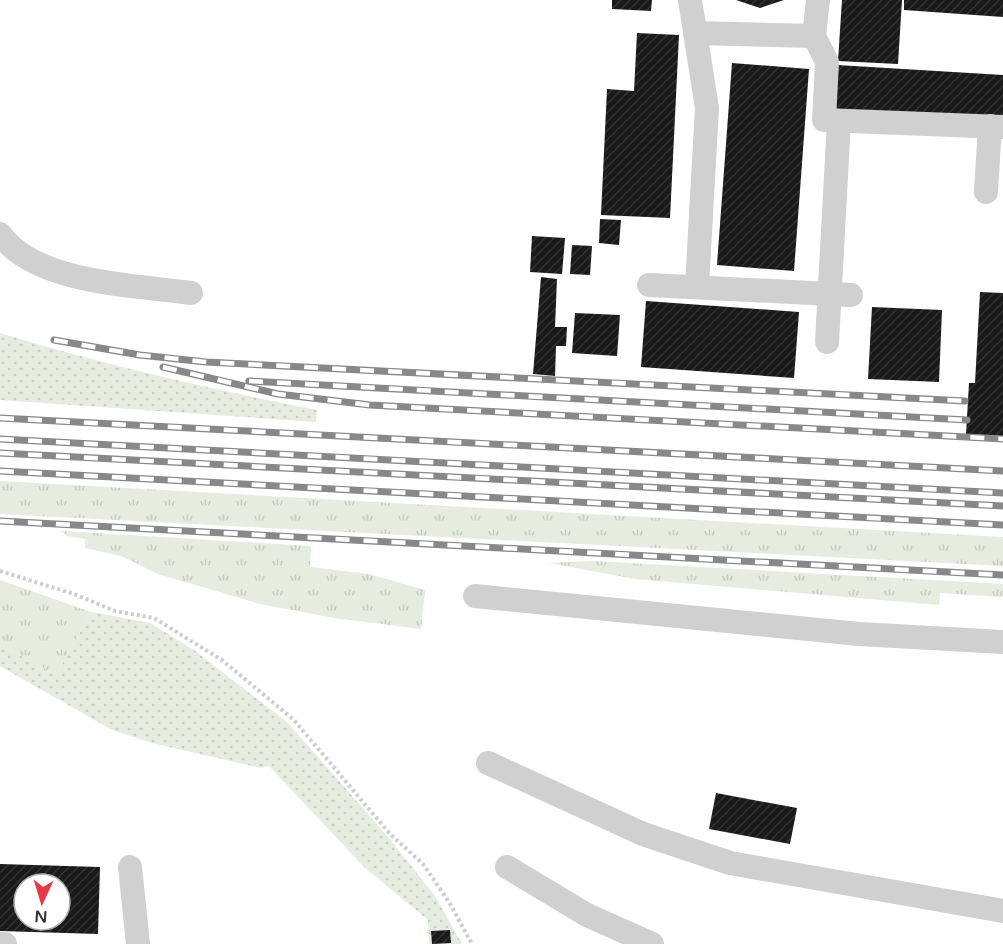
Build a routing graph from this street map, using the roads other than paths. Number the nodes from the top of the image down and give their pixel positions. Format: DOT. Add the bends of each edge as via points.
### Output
graph roads {
  1 [pos="690,0"];
  2 [pos="818,0"];
  3 [pos="695,33"];
  4 [pos="814,36"];
  5 [pos="839,121"];
  6 [pos="996,127"];
  7 [pos="986,192"];
  8 [pos="0,234"];
  9 [pos="649,285"];
  10 [pos="697,286"];
  11 [pos="191,293"];
  12 [pos="840,294"];
  13 [pos="827,342"];
  14 [pos="475,596"];
  15 [pos="1003,642"];
  16 [pos="488,763"];
  17 [pos="130,867"];
  18 [pos="507,867"];
  19 [pos="1003,911"];
  20 [pos="0,944"];
  21 [pos="5,944"];
  22 [pos="138,944"];
  23 [pos="652,944"];
  1 -- 3 [label="lane"];
  2 -- 4 [label="lane"];
  3 -- 4 [label="lane"];
  3 -- 10 [label="lane" via="707,108"];
  4 -- 5 [label="lane" via="827,62 824,120"];
  5 -- 6 [label="lane"];
  5 -- 12 [label="lane"];
  6 -- 7 [label="lane"];
  8 -- 11 [label="lane" via="26,259 71,276"];
  9 -- 10 [label="lane"];
  10 -- 12 [label="lane"];
  12 -- 13 [label="lane"];
  14 -- 15 [label="lane" via="859,634"];
  16 -- 19 [label="lane" via="643,834 730,863"];
  17 -- 22 [label="lane"];
  18 -- 23 [label="lane" via="587,915"];
  20 -- 21 [label="lane"];
}
